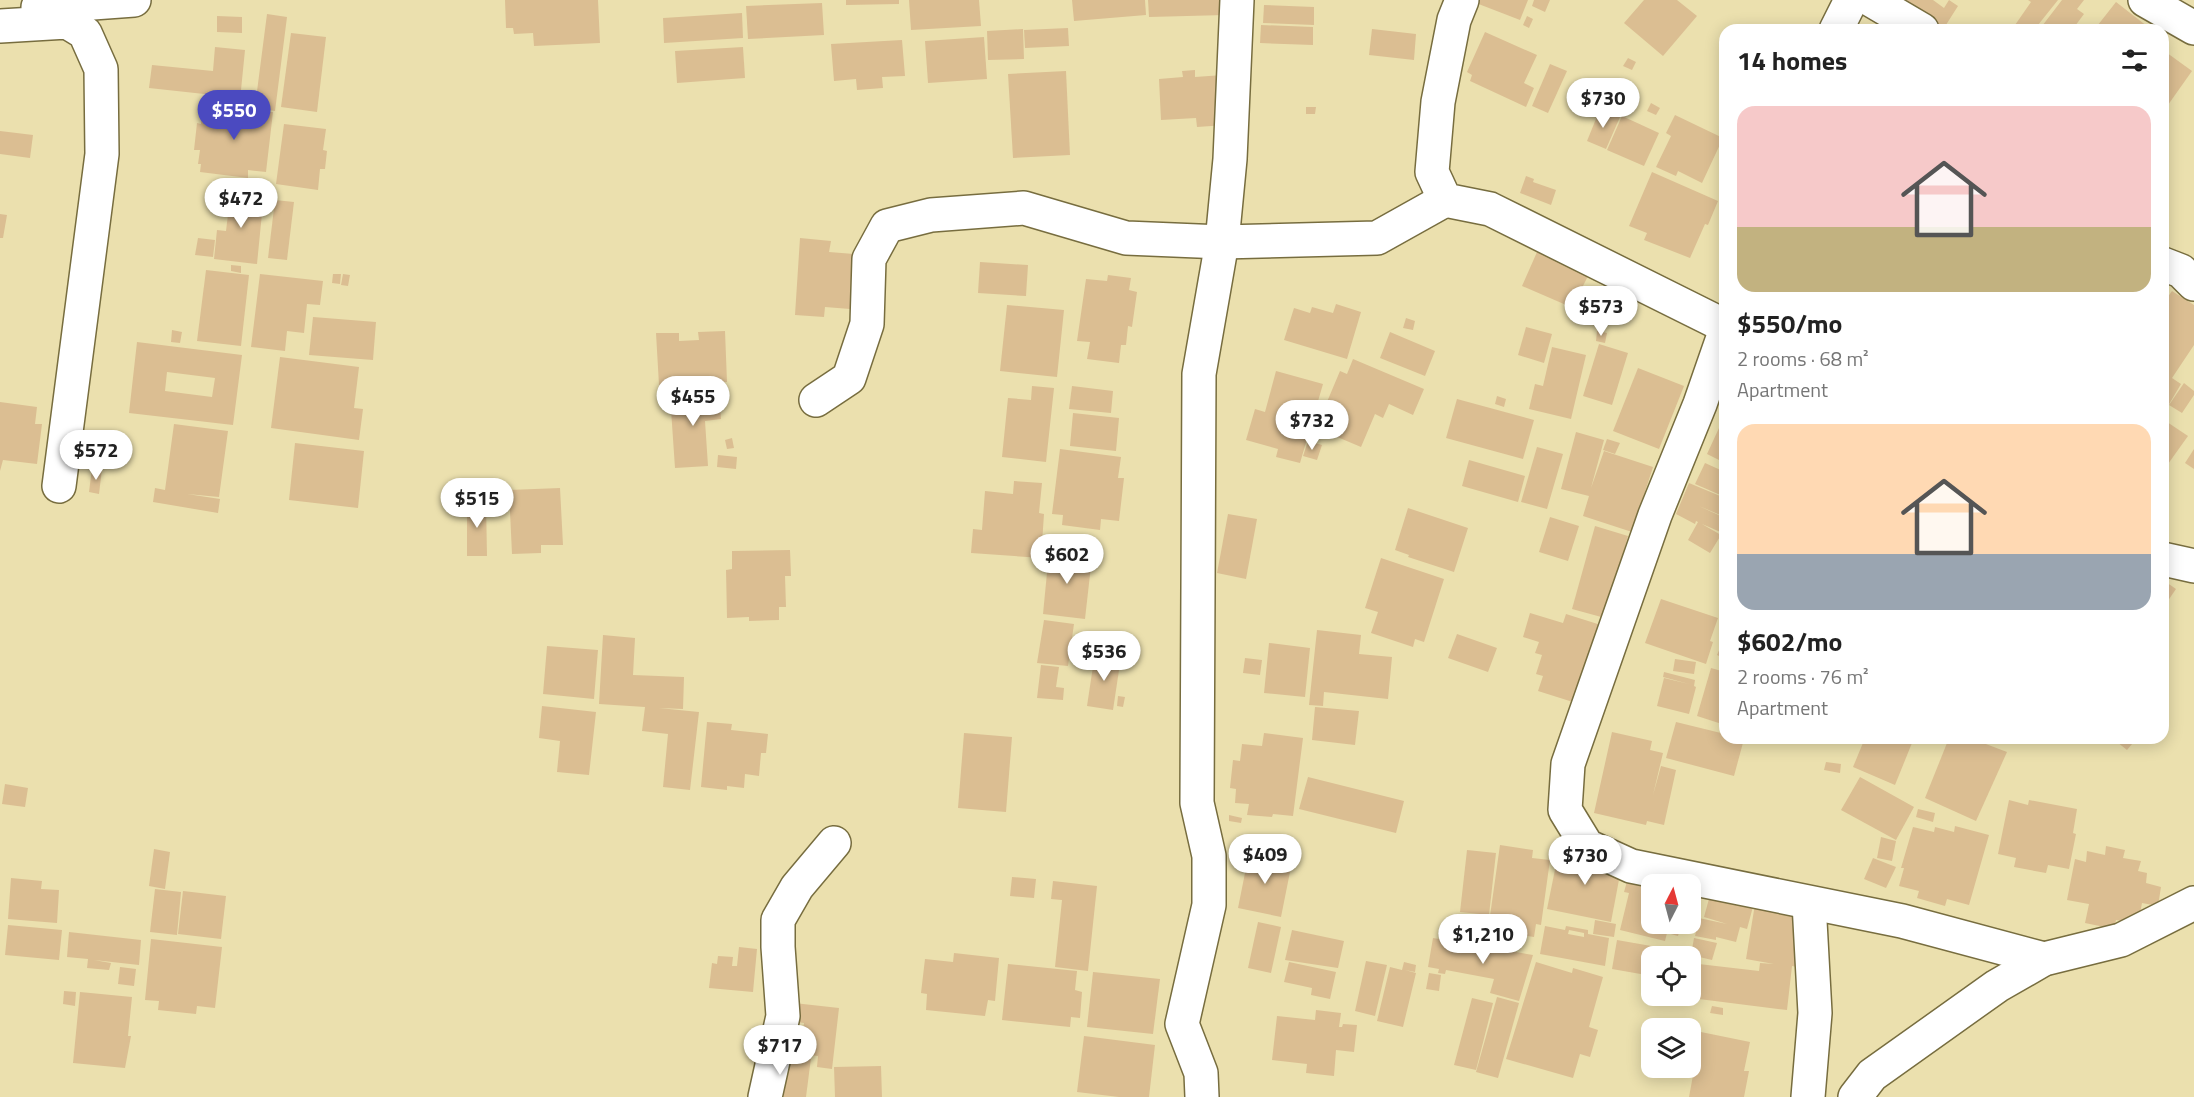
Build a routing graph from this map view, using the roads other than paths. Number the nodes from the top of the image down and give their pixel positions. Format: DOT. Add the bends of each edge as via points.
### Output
graph roads {
  1 [pos="135,0"];
  2 [pos="1237,0"];
  3 [pos="1462,0"];
  4 [pos="1851,0"];
  5 [pos="1871,0"];
  6 [pos="2145,0"];
  7 [pos="0,10"];
  8 [pos="1839,24"];
  9 [pos="1912,24"];
  10 [pos="0,26"];
  11 [pos="2194,28"];
  12 [pos="1445,200"];
  13 [pos="1222,242"];
  14 [pos="1719,323"];
  15 [pos="1719,349"];
  16 [pos="816,400"];
  17 [pos="59,486"];
  18 [pos="2169,560"];
  19 [pos="2194,566"];
  20 [pos="834,843"];
  21 [pos="1809,903"];
  22 [pos="2194,903"];
  23 [pos="2044,959"];
  24 [pos="765,1097"];
  25 [pos="1202,1097"];
  26 [pos="1808,1097"];
  27 [pos="1855,1097"];
  1 -- 7 [label="street"];
  2 -- 13 [label="street"];
  3 -- 12 [label="street" via="1454,20 1438,102 1432,172"];
  4 -- 8 [label="street"];
  5 -- 9 [label="street"];
  6 -- 11 [label="street"];
  10 -- 17 [label="street" via="67,22 85,33 101,69 102,154"];
  12 -- 13 [label="street" via="1377,238"];
  12 -- 14 [label="street" via="1491,209"];
  13 -- 16 [label="street" via="1126,238 1024,208 931,215 887,226 869,259 867,324 849,378"];
  13 -- 25 [label="street" via="1199,374 1197,803 1209,856 1209,905 1182,1024 1201,1073"];
  15 -- 21 [label="street" via="1655,514 1569,764 1565,810 1587,846 1631,866"];
  18 -- 19 [label="street"];
  20 -- 24 [label="street" via="797,886 778,920 783,1016"];
  21 -- 23 [label="street" via="1902,921"];
  21 -- 26 [label="street" via="1815,1013"];
  22 -- 23 [label="street" via="2121,940"];
  23 -- 27 [label="street" via="1997,986 1872,1075"];
}
